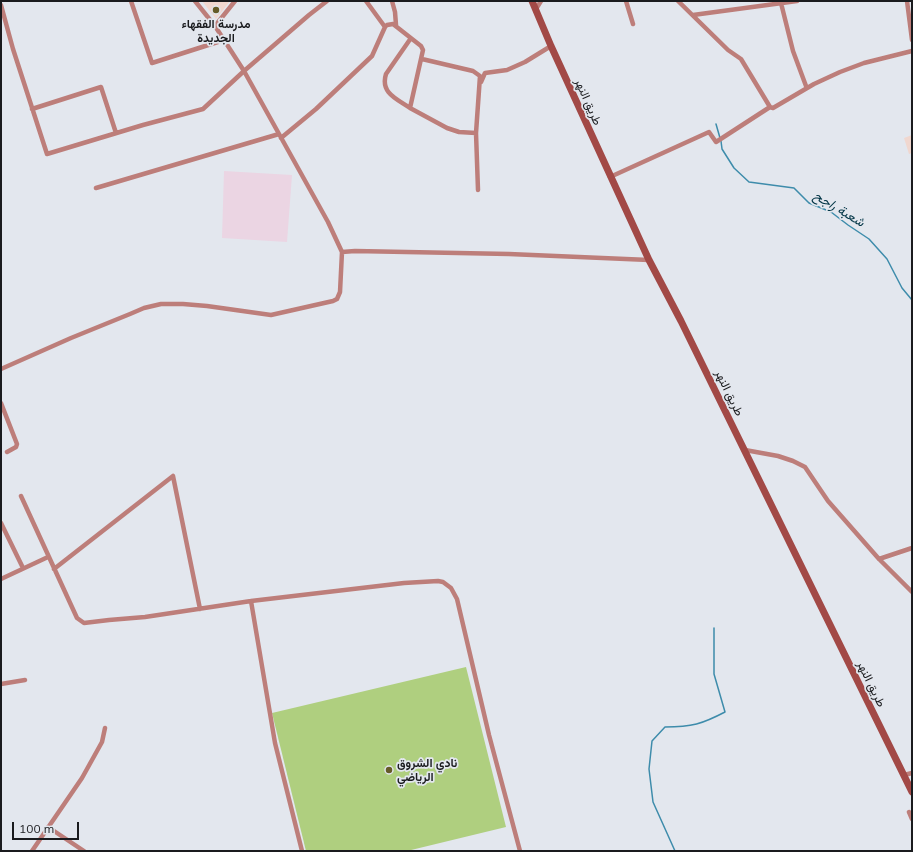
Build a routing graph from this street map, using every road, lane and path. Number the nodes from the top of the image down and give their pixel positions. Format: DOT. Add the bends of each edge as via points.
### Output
graph roads {
  1 [pos="131,1"];
  2 [pos="195,1"];
  3 [pos="235,1"];
  4 [pos="327,1"];
  5 [pos="366,1"];
  6 [pos="392,1"];
  7 [pos="532,1"];
  8 [pos="541,1"];
  9 [pos="626,1"];
  10 [pos="678,1"];
  11 [pos="797,1"];
  12 [pos="907,1"];
  13 [pos="781,3"];
  14 [pos="1,5"];
  15 [pos="536,9"];
  16 [pos="693,15"];
  17 [pos="633,24"];
  18 [pos="396,25"];
  19 [pos="215,26"];
  20 [pos="385,27"];
  21 [pos="411,38"];
  22 [pos="224,40"];
  23 [pos="912,40"];
  24 [pos="551,46"];
  25 [pos="912,51"];
  26 [pos="422,59"];
  27 [pos="244,71"];
  28 [pos="480,83"];
  29 [pos="806,86"];
  30 [pos="770,107"];
  31 [pos="410,108"];
  32 [pos="32,109"];
  33 [pos="116,133"];
  34 [pos="476,133"];
  35 [pos="280,136"];
  36 [pos="610,177"];
  37 [pos="96,188"];
  38 [pos="478,190"];
  39 [pos="342,252"];
  40 [pos="649,260"];
  41 [pos="1,369"];
  42 [pos="1,403"];
  43 [pos="745,450"];
  44 [pos="7,452"];
  45 [pos="21,496"];
  46 [pos="1,523"];
  47 [pos="912,548"];
  48 [pos="48,557"];
  49 [pos="879,559"];
  50 [pos="23,568"];
  51 [pos="54,569"];
  52 [pos="1,579"];
  53 [pos="912,592"];
  54 [pos="251,601"];
  55 [pos="200,609"];
  56 [pos="25,680"];
  57 [pos="1,684"];
  58 [pos="105,728"];
  59 [pos="912,773"];
  60 [pos="904,775"];
  61 [pos="912,792"];
  62 [pos="909,812"];
  63 [pos="912,819"];
  64 [pos="48,827"];
  65 [pos="32,851"];
  66 [pos="84,851"];
  67 [pos="302,851"];
  68 [pos="520,851"];
  1 -- 22 [label="street" via="152,63"];
  2 -- 19 [label="street"];
  3 -- 19 [label="street"];
  4 -- 27 [label="street"];
  5 -- 20 [label="street"];
  6 -- 18 [label="street"];
  7 -- 15 [label="main road, طريق النهر"];
  8 -- 15 [label="street"];
  9 -- 17 [label="street"];
  10 -- 16 [label="street"];
  11 -- 13 [label="street"];
  12 -- 23 [label="street"];
  13 -- 16 [label="street"];
  13 -- 29 [label="street" via="793,51"];
  14 -- 32 [label="street"];
  15 -- 24 [label="main road, طريق النهر"];
  16 -- 30 [label="street" via="728,50 741,59"];
  18 -- 20 [label="street" via="390,24"];
  18 -- 21 [label="street"];
  19 -- 22 [label="street"];
  20 -- 35 [label="street" via="372,56 316,109"];
  21 -- 26 [label="street" via="422,46"];
  21 -- 31 [label="street" via="386,74 384,84 388,93"];
  22 -- 27 [label="street"];
  24 -- 28 [label="street" via="507,70 485,73"];
  24 -- 36 [label="main road, طريق النهر"];
  25 -- 30 [label="street" via="840,72 773,108"];
  26 -- 28 [label="street" via="476,72 480,76"];
  26 -- 31 [label="street"];
  27 -- 33 [label="street" via="203,109"];
  27 -- 35 [label="street"];
  28 -- 34 [label="street"];
  30 -- 36 [label="street" via="716,142 709,132"];
  31 -- 34 [label="street" via="447,128"];
  32 -- 33 [label="street" via="47,154"];
  32 -- 33 [label="street" via="101,87"];
  34 -- 38 [label="street"];
  35 -- 37 [label="street"];
  35 -- 39 [label="street"];
  36 -- 40 [label="main road, طريق النهر"];
  39 -- 40 [label="street" via="509,254"];
  39 -- 41 [label="street" via="341,288 339,296 333,301 271,315 207,306 161,304 144,308"];
  40 -- 43 [label="main road, طريق النهر"];
  42 -- 44 [label="street" via="17,444"];
  43 -- 49 [label="street" via="778,456 805,468 828,501"];
  43 -- 60 [label="main road, طريق النهر"];
  45 -- 48 [label="street"];
  46 -- 50 [label="street"];
  47 -- 49 [label="street"];
  48 -- 50 [label="street"];
  48 -- 51 [label="street"];
  49 -- 53 [label="street"];
  50 -- 52 [label="street"];
  51 -- 55 [label="street" via="77,618 84,624"];
  51 -- 55 [label="street" via="173,476"];
  54 -- 55 [label="street"];
  54 -- 67 [label="street" via="276,743"];
  54 -- 68 [label="street" via="404,582 438,581 448,584 457,599"];
  56 -- 57 [label="street"];
  58 -- 64 [label="street" via="102,742 82,778"];
  59 -- 60 [label="street"];
  60 -- 61 [label="main road, طريق النهر"];
  62 -- 63 [label="street"];
  64 -- 65 [label="street"];
  64 -- 66 [label="street"];
}
